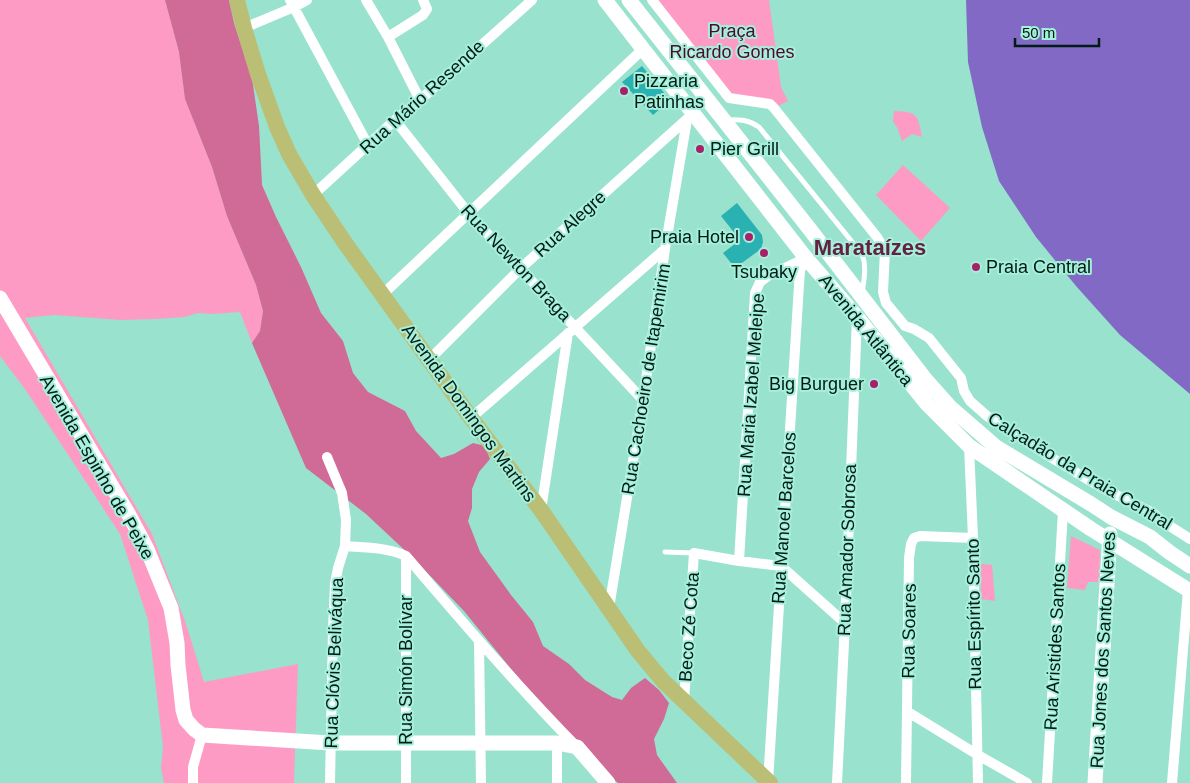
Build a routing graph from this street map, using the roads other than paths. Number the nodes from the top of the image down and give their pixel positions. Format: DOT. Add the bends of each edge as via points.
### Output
graph roads {
  1 [pos="238,0"];
  2 [pos="307,0"];
  3 [pos="366,0"];
  4 [pos="423,0"];
  5 [pos="532,0"];
  6 [pos="605,0"];
  7 [pos="629,0"];
  8 [pos="652,0"];
  9 [pos="292,3"];
  10 [pos="244,28"];
  11 [pos="388,37"];
  12 [pos="643,49"];
  13 [pos="420,100"];
  14 [pos="690,116"];
  15 [pos="395,120"];
  16 [pos="725,120"];
  17 [pos="368,145"];
  18 [pos="313,195"];
  19 [pos="469,214"];
  20 [pos="666,250"];
  21 [pos="806,258"];
  22 [pos="521,268"];
  23 [pos="383,294"];
  24 [pos="862,296"];
  25 [pos="0,298"];
  26 [pos="857,317"];
  27 [pos="572,330"];
  28 [pos="429,360"];
  29 [pos="643,400"];
  30 [pos="471,418"];
  31 [pos="969,446"];
  32 [pos="327,457"];
  33 [pos="541,510"];
  34 [pos="1063,511"];
  35 [pos="1111,517"];
  36 [pos="972,538"];
  37 [pos="1190,539"];
  38 [pos="1109,542"];
  39 [pos="345,546"];
  40 [pos="665,552"];
  41 [pos="694,553"];
  42 [pos="406,556"];
  43 [pos="740,561"];
  44 [pos="780,566"];
  45 [pos="1190,566"];
  46 [pos="1189,591"];
  47 [pos="609,608"];
  48 [pos="845,624"];
  49 [pos="478,641"];
  50 [pos="684,701"];
  51 [pos="908,712"];
  52 [pos="202,735"];
  53 [pos="330,743"];
  54 [pos="405,743"];
  55 [pos="481,743"];
  56 [pos="557,743"];
  57 [pos="577,747"];
  58 [pos="978,755"];
  59 [pos="768,782"];
  60 [pos="193,783"];
  61 [pos="330,783"];
  62 [pos="406,783"];
  63 [pos="481,783"];
  64 [pos="557,783"];
  65 [pos="608,783"];
  66 [pos="837,783"];
  67 [pos="906,783"];
  68 [pos="978,783"];
  69 [pos="1027,783"];
  70 [pos="1047,783"];
  71 [pos="1095,783"];
  72 [pos="1172,783"];
  1 -- 10 [label="main road, Avenida Domingos Martins"];
  2 -- 9 [label="street"];
  3 -- 11 [label="street"];
  4 -- 11 [label="street" via="426,9 423,15"];
  5 -- 13 [label="street, Rua Mário Resende"];
  6 -- 12 [label="street, Avenida Atlântica"];
  7 -- 16 [label="street, Avenida Atlântica"];
  8 -- 37 [label="street, Calçadão da Praia Central" via="729,98 770,104 774,108 877,237 885,250 883,292 886,303 905,326 928,338 961,378 970,401 1046,455 1153,513"];
  9 -- 10 [label="street"];
  9 -- 17 [label="street"];
  10 -- 18 [label="main road, Avenida Domingos Martins" via="277,127"];
  11 -- 13 [label="street"];
  12 -- 14 [label="street, Avenida Atlântica"];
  12 -- 19 [label="street"];
  13 -- 15 [label="street, Rua Mário Resende"];
  14 -- 20 [label="street, Rua Cachoeiro de Itapemirim"];
  14 -- 21 [label="street, Avenida Atlântica"];
  14 -- 22 [label="street, Rua Alegre"];
  15 -- 17 [label="street, Rua Mário Resende"];
  15 -- 19 [label="street, Rua Newton Braga"];
  16 -- 24 [label="street, Avenida Atlântica"];
  16 -- 24 [label="lane" via="749,121 759,127 862,254 865,271"];
  17 -- 18 [label="street, Rua Mário Resende"];
  18 -- 23 [label="main road, Avenida Domingos Martins"];
  19 -- 22 [label="street, Rua Newton Braga"];
  19 -- 23 [label="street"];
  20 -- 27 [label="street"];
  20 -- 29 [label="street, Rua Cachoeiro de Itapemirim"];
  21 -- 26 [label="street, Avenida Atlântica"];
  21 -- 43 [label="street, Rua Maria Izabel Meleipe" via="768,276 760,282 755,293"];
  21 -- 44 [label="street, Rua Manoel Barcelos" via="800,270"];
  22 -- 27 [label="street, Rua Newton Braga"];
  22 -- 28 [label="street, Rua Alegre"];
  23 -- 28 [label="main road, Avenida Domingos Martins"];
  24 -- 35 [label="street, Avenida Atlântica" via="950,408 996,447"];
  25 -- 52 [label="street, Avenida Espinho de Peixe" via="146,549 171,608 186,720"];
  26 -- 31 [label="street, Avenida Atlântica" via="927,404"];
  26 -- 48 [label="street, Rua Amador Sobrosa"];
  27 -- 29 [label="street, Rua Newton Braga"];
  27 -- 30 [label="street"];
  27 -- 33 [label="street"];
  28 -- 30 [label="main road, Avenida Domingos Martins"];
  29 -- 47 [label="street, Rua Cachoeiro de Itapemirim"];
  30 -- 33 [label="main road, Avenida Domingos Martins"];
  31 -- 34 [label="street, Avenida Atlântica"];
  31 -- 36 [label="street, Rua Espírito Santo"];
  32 -- 39 [label="street, Rua Clóvis Beliváqua" via="342,493"];
  33 -- 47 [label="main road, Avenida Domingos Martins"];
  34 -- 38 [label="street, Avenida Atlântica"];
  34 -- 70 [label="street, Rua Aristides Santos"];
  35 -- 38 [label="street, Rua Jones dos Santos Neves"];
  35 -- 45 [label="street, Avenida Atlântica" via="1150,537"];
  36 -- 51 [label="street, Rua Soares" via="920,536 912,540 909,558"];
  36 -- 58 [label="street, Rua Espírito Santo"];
  38 -- 46 [label="street, Avenida Atlântica"];
  38 -- 71 [label="street, Rua Jones dos Santos Neves"];
  39 -- 42 [label="street" via="388,550"];
  39 -- 53 [label="street, Rua Clóvis Beliváqua" via="335,584"];
  40 -- 41 [label="lane"];
  41 -- 43 [label="street"];
  41 -- 50 [label="street, Beco Zé Cota"];
  42 -- 49 [label="street"];
  42 -- 54 [label="street, Rua Simón Bolívar"];
  43 -- 44 [label="street"];
  44 -- 48 [label="street"];
  44 -- 59 [label="street, Rua Manoel Barcelos"];
  46 -- 72 [label="street"];
  47 -- 50 [label="main road, Avenida Domingos Martins" via="638,652"];
  48 -- 66 [label="street, Rua Amador Sobrosa"];
  49 -- 55 [label="street"];
  49 -- 57 [label="street"];
  50 -- 59 [label="main road, Avenida Domingos Martins"];
  51 -- 58 [label="street"];
  51 -- 67 [label="street, Rua Soares"];
  52 -- 53 [label="street"];
  52 -- 60 [label="street" via="193,767"];
  53 -- 54 [label="street"];
  53 -- 61 [label="street, Rua Clóvis Beliváqua"];
  54 -- 55 [label="street"];
  54 -- 62 [label="street, Rua Simón Bolívar"];
  55 -- 56 [label="street"];
  55 -- 63 [label="street"];
  56 -- 57 [label="street"];
  56 -- 64 [label="street"];
  57 -- 65 [label="street"];
  58 -- 68 [label="street, Rua Espírito Santo"];
  58 -- 69 [label="street"];
}
